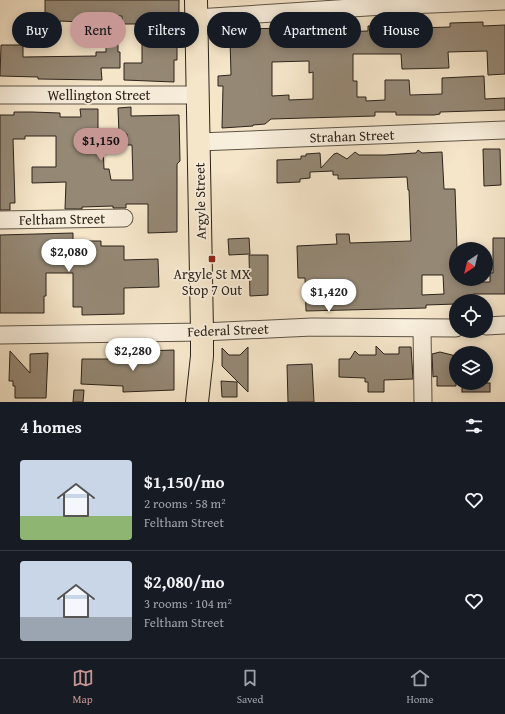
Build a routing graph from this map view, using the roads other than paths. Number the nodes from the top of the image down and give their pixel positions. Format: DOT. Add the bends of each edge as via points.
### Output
graph roads {
  1 [pos="505,1"];
  2 [pos="196,9"];
  3 [pos="0,95"];
  4 [pos="198,95"];
  5 [pos="505,130"];
  6 [pos="199,142"];
  7 [pos="124,218"];
  8 [pos="0,220"];
  9 [pos="493,326"];
  10 [pos="505,326"];
  11 [pos="422,328"];
  12 [pos="449,328"];
  13 [pos="202,332"];
  14 [pos="0,335"];
  15 [pos="197,402"];
  16 [pos="423,402"];
  1 -- 2 [label="street"];
  2 -- 4 [label="main road, Argyle Street"];
  3 -- 4 [label="street, Wellington Street"];
  4 -- 6 [label="main road, Argyle Street"];
  5 -- 6 [label="street, Strahan Street"];
  6 -- 13 [label="main road, Argyle Street"];
  7 -- 8 [label="street, Feltham Street"];
  9 -- 10 [label="street"];
  11 -- 12 [label="street, Federal Street"];
  11 -- 13 [label="street, Federal Street" via="312,327"];
  11 -- 16 [label="street"];
  13 -- 14 [label="street, Federal Street"];
  13 -- 15 [label="main road, Argyle Street"];
}
